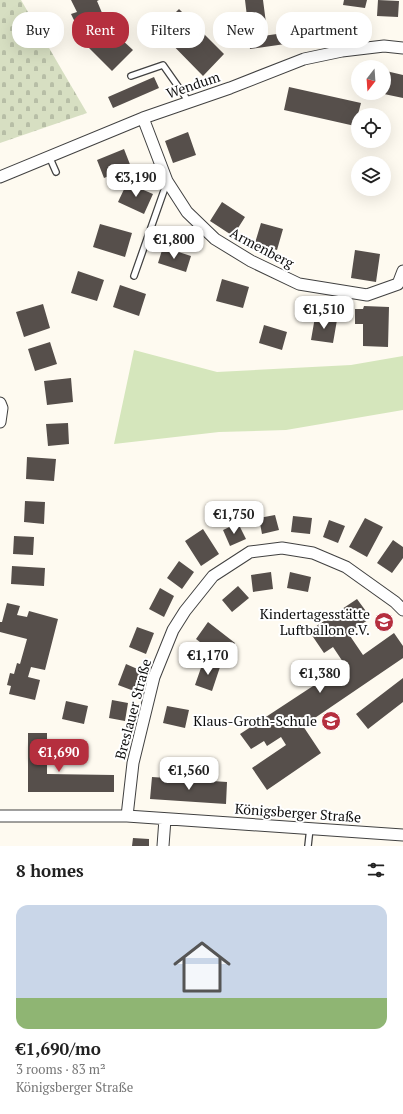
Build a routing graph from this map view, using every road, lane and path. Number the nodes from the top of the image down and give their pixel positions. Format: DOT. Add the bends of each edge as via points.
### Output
graph roads {
  1 [pos="403,48"];
  2 [pos="131,76"];
  3 [pos="189,102"];
  4 [pos="143,118"];
  5 [pos="49,156"];
  6 [pos="56,172"];
  7 [pos="0,177"];
  8 [pos="167,181"];
  9 [pos="403,271"];
  10 [pos="134,276"];
  11 [pos="0,403"];
  12 [pos="0,422"];
  13 [pos="403,610"];
  14 [pos="0,816"];
  15 [pos="127,816"];
  16 [pos="165,819"];
  17 [pos="310,828"];
  18 [pos="403,834"];
  19 [pos="163,846"];
  20 [pos="308,846"];
  1 -- 3 [label="street, Wendum" via="384,46 304,59"];
  2 -- 3 [label="lane" via="163,65"];
  3 -- 4 [label="street, Wendum"];
  4 -- 5 [label="street, Wendum"];
  4 -- 8 [label="street, Armenberg"];
  5 -- 6 [label="lane"];
  5 -- 7 [label="street, Wendum"];
  8 -- 9 [label="street, Armenberg" via="187,212 215,239 251,261 299,284 367,295 398,284"];
  8 -- 10 [label="lane"];
  11 -- 12 [label="street"];
  13 -- 15 [label="street, Breslauer Straße" via="346,567 313,553 282,548 250,552 213,576 173,630 154,677 133,764"];
  14 -- 15 [label="street, Königsberger Straße"];
  15 -- 16 [label="street, Königsberger Straße"];
  16 -- 17 [label="street, Königsberger Straße"];
  16 -- 19 [label="street"];
  17 -- 18 [label="street, Königsberger Straße"];
  17 -- 20 [label="lane"];
}
